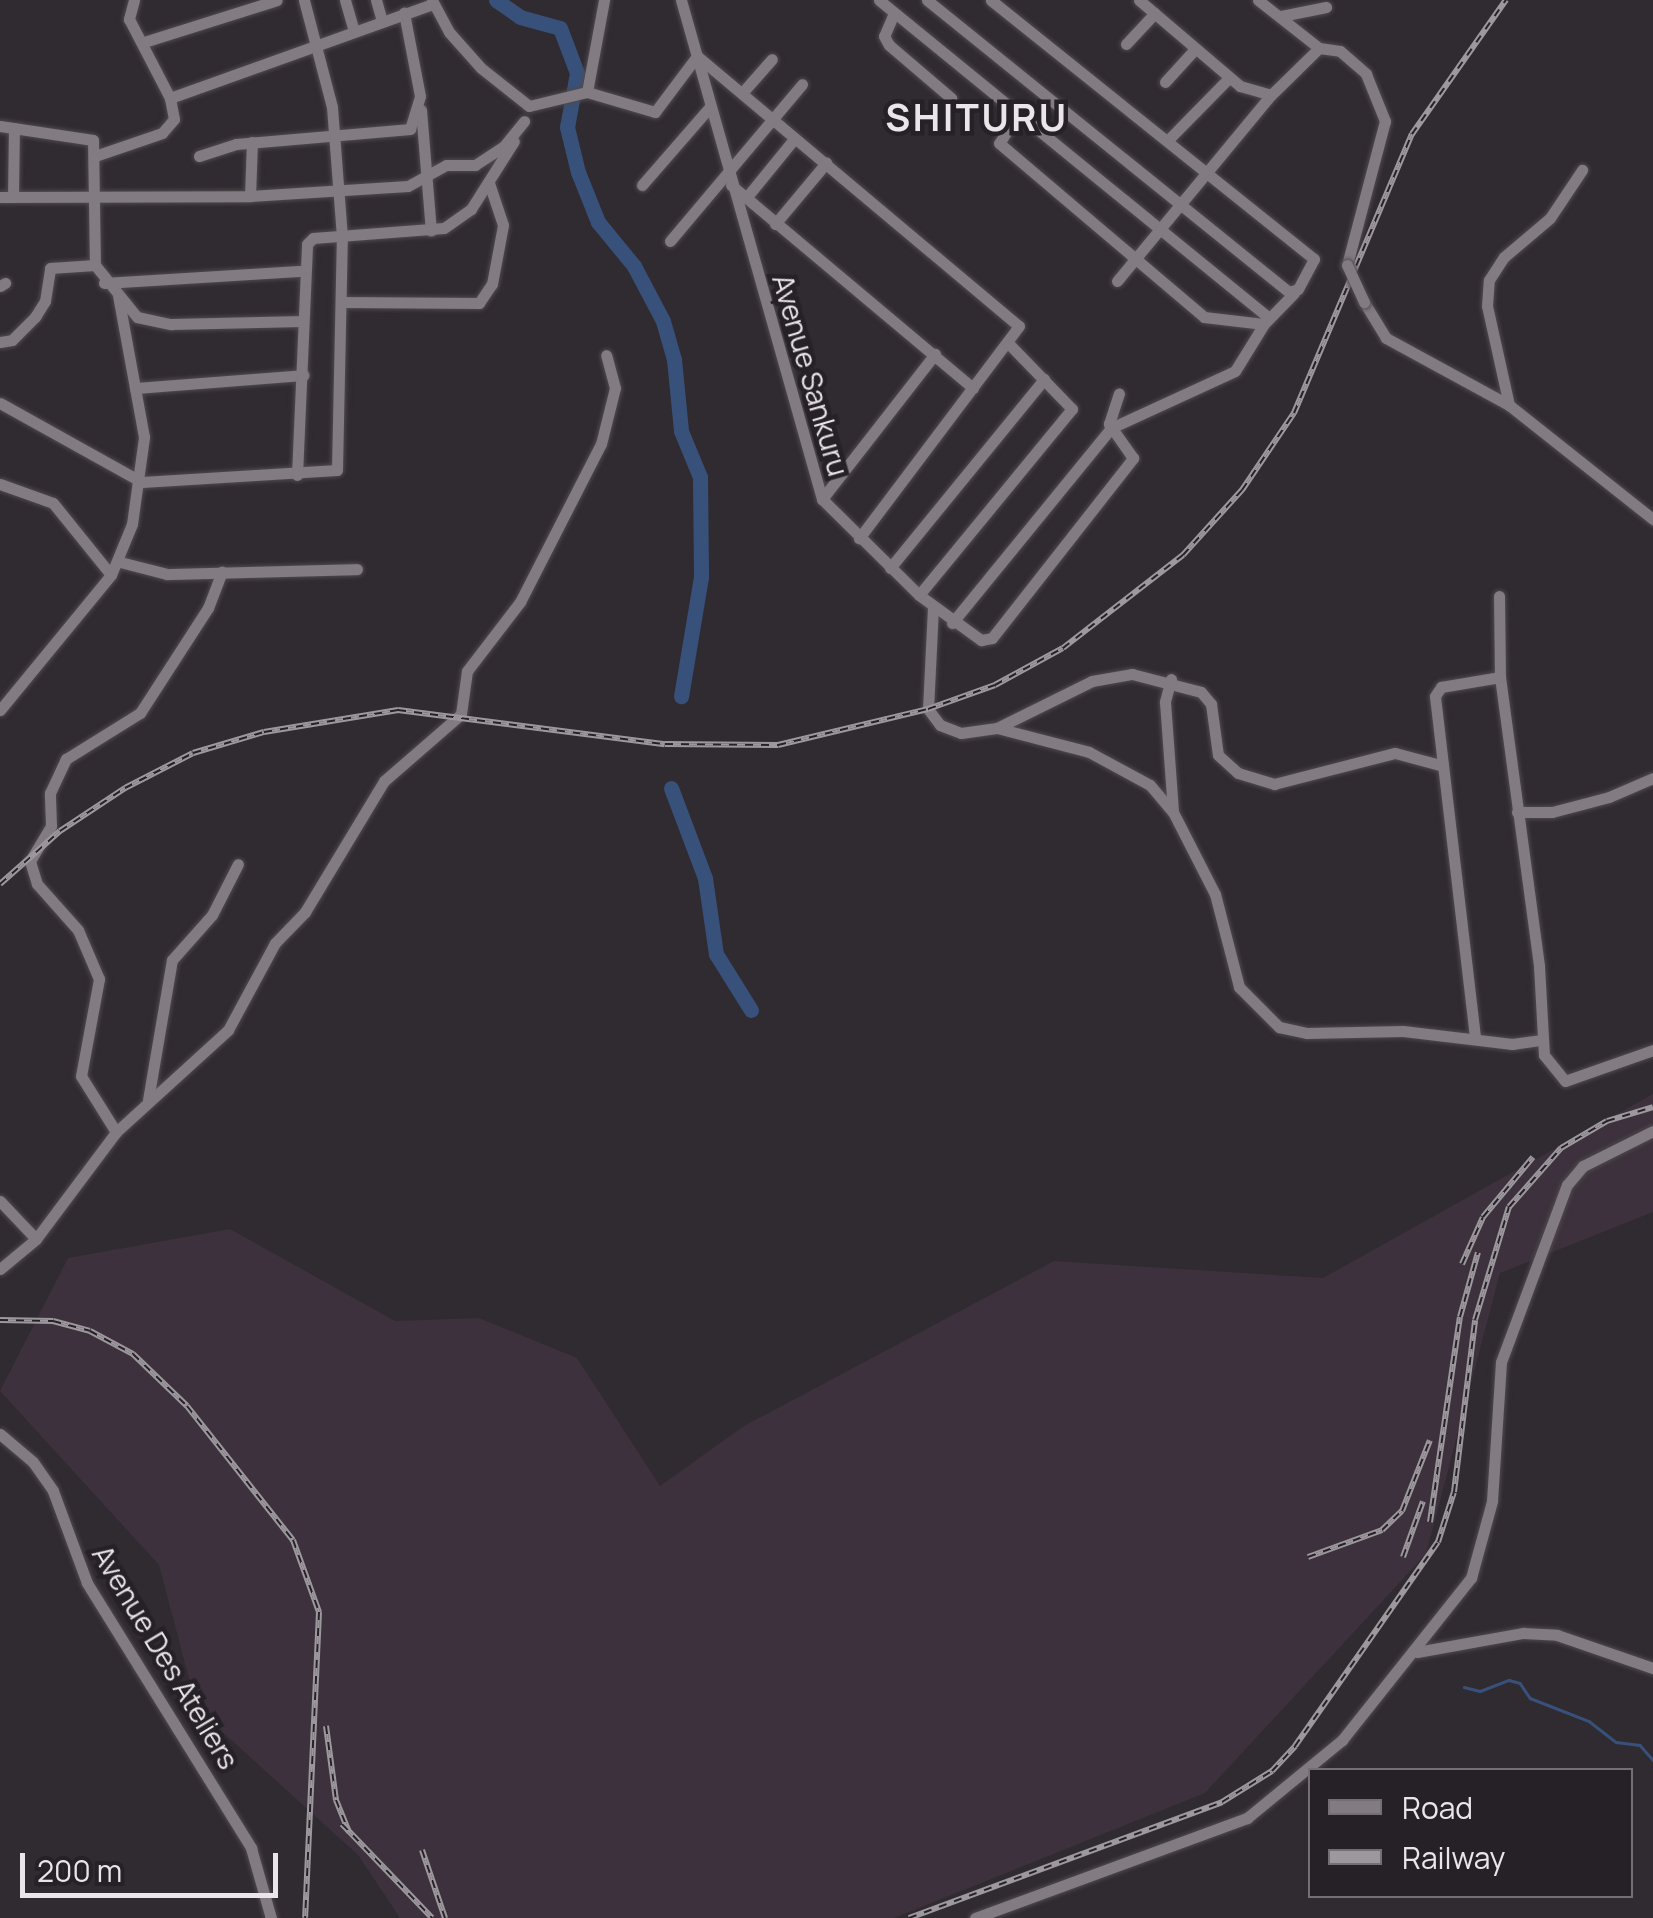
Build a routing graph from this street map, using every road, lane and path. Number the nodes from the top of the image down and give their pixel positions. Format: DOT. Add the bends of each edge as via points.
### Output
graph roads {
  1 [pos="134,0"];
  2 [pos="277,0"];
  3 [pos="304,0"];
  4 [pos="346,0"];
  5 [pos="376,0"];
  6 [pos="604,0"];
  7 [pos="681,0"];
  8 [pos="878,0"];
  9 [pos="928,0"];
  10 [pos="991,0"];
  11 [pos="1139,0"];
  12 [pos="1258,0"];
  13 [pos="433,2"];
  14 [pos="1326,7"];
  15 [pos="404,13"];
  16 [pos="894,13"];
  17 [pos="1154,14"];
  18 [pos="1279,16"];
  19 [pos="382,21"];
  20 [pos="354,31"];
  21 [pos="144,42"];
  22 [pos="315,43"];
  23 [pos="1126,44"];
  24 [pos="1318,48"];
  25 [pos="1196,49"];
  26 [pos="696,56"];
  27 [pos="772,58"];
  28 [pos="1165,82"];
  29 [pos="1234,82"];
  30 [pos="802,84"];
  31 [pos="587,92"];
  32 [pos="742,93"];
  33 [pos="1271,94"];
  34 [pos="420,96"];
  35 [pos="170,98"];
  36 [pos="951,98"];
  37 [pos="529,106"];
  38 [pos="709,108"];
  39 [pos="1020,110"];
  40 [pos="1254,115"];
  41 [pos="770,118"];
  42 [pos="524,121"];
  43 [pos="0,126"];
  44 [pos="14,128"];
  45 [pos="795,138"];
  46 [pos="334,139"];
  47 [pos="1168,140"];
  48 [pos="252,142"];
  49 [pos="94,156"];
  50 [pos="199,156"];
  51 [pos="826,163"];
  52 [pos="727,170"];
  53 [pos="1582,170"];
  54 [pos="1206,174"];
  55 [pos="426,180"];
  56 [pos="489,183"];
  57 [pos="642,185"];
  58 [pos="731,185"];
  59 [pos="335,192"];
  60 [pos="94,195"];
  61 [pos="250,196"];
  62 [pos="7,197"];
  63 [pos="746,198"];
  64 [pos="1184,204"];
  65 [pos="776,224"];
  66 [pos="1161,231"];
  67 [pos="431,232"];
  68 [pos="342,238"];
  69 [pos="670,241"];
  70 [pos="1136,261"];
  71 [pos="95,265"];
  72 [pos="303,272"];
  73 [pos="1117,281"];
  74 [pos="104,282"];
  75 [pos="1294,293"];
  76 [pos="118,296"];
  77 [pos="341,302"];
  78 [pos="304,320"];
  79 [pos="1266,321"];
  80 [pos="0,342"];
  81 [pos="1010,344"];
  82 [pos="935,354"];
  83 [pos="606,355"];
  84 [pos="304,375"];
  85 [pos="1044,379"];
  86 [pos="135,388"];
  87 [pos="972,388"];
  88 [pos="1119,394"];
  89 [pos="0,402"];
  90 [pos="1509,405"];
  91 [pos="1111,428"];
  92 [pos="298,475"];
  93 [pos="142,482"];
  94 [pos="0,484"];
  95 [pos="822,499"];
  96 [pos="1652,516"];
  97 [pos="859,538"];
  98 [pos="120,562"];
  99 [pos="890,568"];
  100 [pos="357,569"];
  101 [pos="222,572"];
  102 [pos="111,575"];
  103 [pos="918,595"];
  104 [pos="1499,596"];
  105 [pos="934,607"];
  106 [pos="952,623"];
  107 [pos="1500,677"];
  108 [pos="1171,679"];
  109 [pos="0,710"];
  110 [pos="996,728"];
  111 [pos="1440,765"];
  112 [pos="1653,778"];
  113 [pos="1172,812"];
  114 [pos="1516,812"];
  115 [pos="238,864"];
  116 [pos="1475,1037"];
  117 [pos="1540,1040"];
  118 [pos="1653,1050"];
  119 [pos="148,1100"];
  120 [pos="1653,1131"];
  121 [pos="116,1132"];
  122 [pos="0,1201"];
  123 [pos="36,1239"];
  124 [pos="0,1270"];
  125 [pos="0,1434"];
  126 [pos="1417,1652"];
  127 [pos="1653,1668"];
  128 [pos="271,1918"];
  129 [pos="975,1918"];
  1 -- 21 [label="street" via="129,20"];
  2 -- 21 [label="street"];
  3 -- 22 [label="street"];
  4 -- 20 [label="street"];
  5 -- 19 [label="street"];
  6 -- 31 [label="street"];
  7 -- 26 [label="street, Avenue Sankuru"];
  8 -- 16 [label="street"];
  9 -- 64 [label="street"];
  10 -- 47 [label="street"];
  11 -- 17 [label="street"];
  12 -- 18 [label="street"];
  13 -- 15 [label="street"];
  13 -- 37 [label="street" via="481,68"];
  14 -- 18 [label="street"];
  15 -- 19 [label="street"];
  15 -- 34 [label="street"];
  16 -- 36 [label="street" via="884,36 890,45"];
  16 -- 39 [label="street"];
  17 -- 23 [label="street"];
  17 -- 25 [label="street"];
  18 -- 24 [label="street"];
  19 -- 20 [label="street"];
  20 -- 22 [label="street"];
  21 -- 35 [label="street"];
  22 -- 35 [label="street"];
  22 -- 46 [label="street"];
  24 -- 33 [label="street"];
  24 -- 90 [label="street, bridge" via="1340,51 1366,74 1386,120 1347,265 1364,302 1386,338"];
  25 -- 28 [label="street"];
  25 -- 29 [label="street"];
  26 -- 31 [label="street" via="655,112"];
  26 -- 32 [label="street"];
  26 -- 38 [label="street, Avenue Sankuru"];
  27 -- 32 [label="street"];
  29 -- 33 [label="street"];
  29 -- 40 [label="street"];
  29 -- 47 [label="street"];
  30 -- 41 [label="street"];
  31 -- 37 [label="street"];
  32 -- 41 [label="street"];
  33 -- 40 [label="street"];
  34 -- 46 [label="street" via="414,124 404,132"];
  34 -- 55 [label="street"];
  35 -- 49 [label="street" via="174,119 162,133"];
  37 -- 42 [label="street"];
  38 -- 52 [label="street, Avenue Sankuru"];
  38 -- 57 [label="street"];
  39 -- 66 [label="street"];
  39 -- 70 [label="street" via="998,143"];
  40 -- 54 [label="street"];
  41 -- 45 [label="street"];
  41 -- 52 [label="street"];
  42 -- 55 [label="street" via="504,146 474,165 446,165"];
  42 -- 56 [label="street"];
  43 -- 44 [label="street"];
  44 -- 49 [label="street" via="87,136"];
  44 -- 62 [label="street"];
  45 -- 51 [label="street"];
  45 -- 63 [label="street"];
  46 -- 48 [label="street"];
  46 -- 59 [label="street"];
  47 -- 54 [label="street"];
  48 -- 50 [label="street"];
  48 -- 61 [label="street"];
  49 -- 60 [label="street"];
  51 -- 65 [label="street"];
  51 -- 81 [label="street" via="1020,326"];
  52 -- 58 [label="street, Avenue Sankuru"];
  52 -- 69 [label="street"];
  53 -- 90 [label="street" via="1550,218 1488,280 1487,306"];
  54 -- 64 [label="street"];
  54 -- 75 [label="street" via="1314,259"];
  55 -- 59 [label="street"];
  55 -- 67 [label="street"];
  56 -- 67 [label="street" via="458,221"];
  56 -- 77 [label="street" via="503,225 492,284 479,304"];
  58 -- 63 [label="street"];
  58 -- 95 [label="street, Avenue Sankuru"];
  59 -- 61 [label="street"];
  59 -- 68 [label="street"];
  60 -- 61 [label="street"];
  60 -- 62 [label="street"];
  60 -- 71 [label="street"];
  63 -- 65 [label="street"];
  64 -- 66 [label="street"];
  64 -- 75 [label="street"];
  65 -- 82 [label="street"];
  66 -- 70 [label="street"];
  66 -- 79 [label="street"];
  67 -- 68 [label="street"];
  68 -- 72 [label="street" via="313,238 302,253"];
  68 -- 77 [label="street"];
  70 -- 73 [label="street"];
  70 -- 79 [label="street" via="1204,316"];
  71 -- 74 [label="street"];
  71 -- 80 [label="street" via="50,268 35,317 12,340"];
  72 -- 74 [label="street"];
  72 -- 78 [label="street"];
  74 -- 76 [label="street"];
  75 -- 79 [label="street"];
  76 -- 78 [label="street" via="149,322"];
  76 -- 86 [label="street"];
  77 -- 92 [label="street" via="337,470"];
  78 -- 84 [label="street"];
  79 -- 91 [label="street" via="1236,371"];
  81 -- 85 [label="street"];
  81 -- 87 [label="street"];
  82 -- 87 [label="street"];
  82 -- 95 [label="street"];
  83 -- 119 [label="street" via="615,388 601,444 520,602 466,671 464,709 384,781 305,912 275,943 228,1030"];
  84 -- 86 [label="street"];
  84 -- 92 [label="street"];
  85 -- 99 [label="street"];
  85 -- 103 [label="street" via="1071,404 1070,414"];
  86 -- 93 [label="street" via="144,429"];
  87 -- 97 [label="street"];
  88 -- 91 [label="street" via="1108,415"];
  89 -- 93 [label="street"];
  90 -- 96 [label="street"];
  91 -- 106 [label="street"];
  91 -- 106 [label="street, Avenue Sankuru" via="1133,458 992,638 981,640"];
  92 -- 93 [label="street"];
  93 -- 98 [label="street"];
  94 -- 102 [label="street" via="53,503"];
  95 -- 97 [label="street, Avenue Sankuru"];
  97 -- 99 [label="street, Avenue Sankuru"];
  98 -- 101 [label="street" via="167,574"];
  98 -- 102 [label="street"];
  99 -- 103 [label="street, Avenue Sankuru"];
  100 -- 101 [label="street"];
  101 -- 121 [label="street" via="208,608 140,713 66,759 50,793 51,826 30,861 37,884 78,930 98,979 81,1076"];
  102 -- 109 [label="street"];
  103 -- 105 [label="street, Avenue Sankuru"];
  104 -- 107 [label="street"];
  105 -- 106 [label="street, Avenue Sankuru"];
  105 -- 110 [label="street" via="928,710 940,726 961,734"];
  107 -- 111 [label="street" via="1436,690"];
  107 -- 114 [label="street"];
  108 -- 110 [label="street" via="1132,674 1092,681"];
  108 -- 111 [label="street" via="1211,704 1218,756 1238,773 1274,784 1395,753"];
  108 -- 113 [label="street" via="1165,702"];
  110 -- 113 [label="street" via="1124,767"];
  111 -- 116 [label="street"];
  112 -- 114 [label="street" via="1609,798 1552,812"];
  113 -- 116 [label="street" via="1215,894 1239,986 1279,1026 1306,1033"];
  114 -- 117 [label="street" via="1539,966"];
  115 -- 119 [label="street" via="212,915 172,960"];
  116 -- 117 [label="street" via="1512,1044"];
  117 -- 118 [label="street" via="1552,1070 1565,1081"];
  119 -- 121 [label="street"];
  120 -- 126 [label="street" via="1583,1166 1556,1210 1501,1362 1492,1501 1481,1550 1470,1578"];
  121 -- 123 [label="street"];
  122 -- 123 [label="street"];
  123 -- 124 [label="street"];
  125 -- 128 [label="street, Avenue Des Ateliers" via="53,1490 86,1583 252,1848"];
  126 -- 127 [label="street" via="1484,1636 1557,1635"];
  126 -- 129 [label="street" via="1342,1740 1247,1818"];
}
